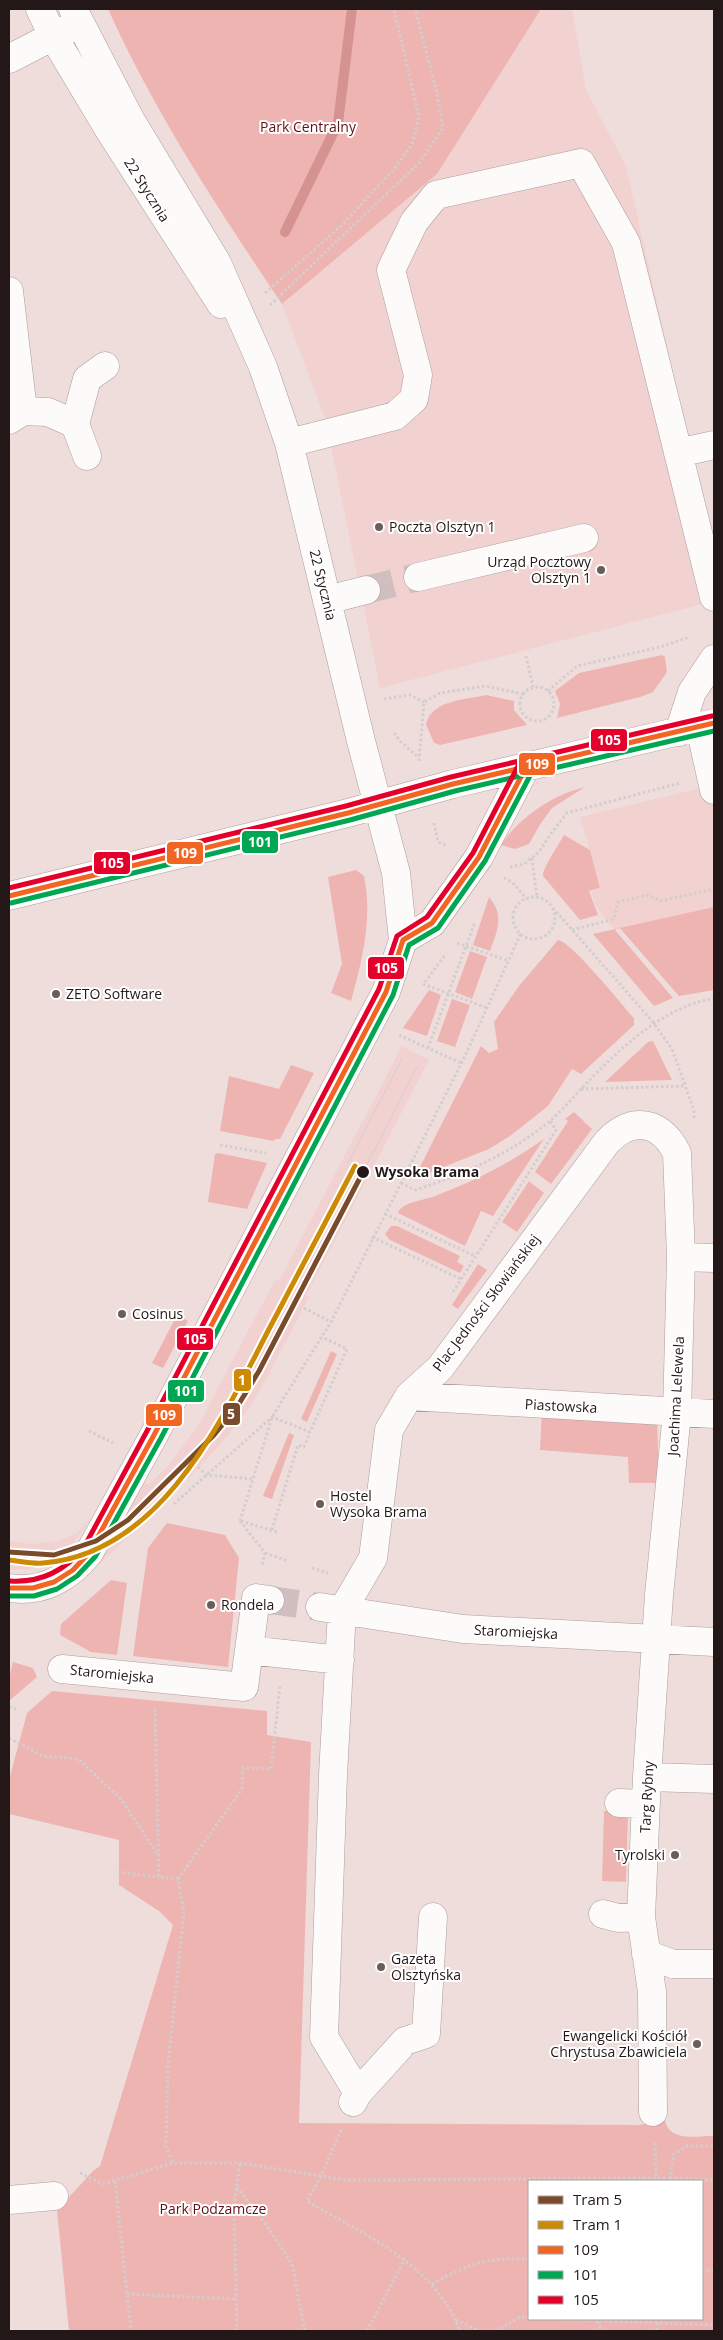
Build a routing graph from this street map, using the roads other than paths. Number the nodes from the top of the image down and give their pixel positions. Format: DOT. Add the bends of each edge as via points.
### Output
graph roads {
  1 [pos="40,9"];
  2 [pos="76,16"];
  3 [pos="53,36"];
  4 [pos="9,59"];
  5 [pos="9,291"];
  6 [pos="10,318"];
  7 [pos="105,366"];
  8 [pos="263,367"];
  9 [pos="16,415"];
  10 [pos="75,424"];
  11 [pos="289,443"];
  12 [pos="714,445"];
  13 [pos="678,453"];
  14 [pos="87,456"];
  15 [pos="584,538"];
  16 [pos="418,577"];
  17 [pos="366,590"];
  18 [pos="714,597"];
  19 [pos="326,600"];
  20 [pos="714,659"];
  21 [pos="698,727"];
  22 [pos="525,769"];
  23 [pos="712,782"];
  24 [pos="379,805"];
  25 [pos="9,896"];
  26 [pos="403,940"];
  27 [pos="676,1153"];
  28 [pos="681,1257"];
  29 [pos="714,1258"];
  30 [pos="409,1396"];
  31 [pos="677,1412"];
  32 [pos="714,1414"];
  33 [pos="10,1591"];
  34 [pos="263,1599"];
  35 [pos="331,1609"];
  36 [pos="657,1639"];
  37 [pos="714,1642"];
  38 [pos="248,1650"];
  39 [pos="340,1660"];
  40 [pos="62,1668"];
  41 [pos="647,1777"];
  42 [pos="714,1779"];
  43 [pos="619,1803"];
  44 [pos="646,1804"];
  45 [pos="604,1914"];
  46 [pos="434,1917"];
  47 [pos="641,1918"];
  48 [pos="646,1954"];
  49 [pos="714,1964"];
  50 [pos="653,2112"];
  51 [pos="54,2196"];
  52 [pos="9,2200"];
  1 -- 3 [label="street, 22 Stycznia"];
  2 -- 3 [label="street"];
  2 -- 8 [label="street, 22 Stycznia" via="130,119 217,263"];
  3 -- 4 [label="street"];
  3 -- 8 [label="street, 22 Stycznia" via="116,142"];
  5 -- 6 [label="street"];
  6 -- 9 [label="street"];
  7 -- 10 [label="street" via="87,379"];
  8 -- 11 [label="street, 22 Stycznia"];
  9 -- 10 [label="street" via="48,412"];
  10 -- 14 [label="street"];
  11 -- 13 [label="street" via="395,416 414,398 418,375 391,270 414,222 436,195 581,163 626,243"];
  11 -- 19 [label="street, 22 Stycznia"];
  12 -- 13 [label="street"];
  13 -- 18 [label="street"];
  15 -- 16 [label="street"];
  17 -- 19 [label="street"];
  19 -- 24 [label="street, 22 Stycznia"];
  20 -- 21 [label="street" via="692,692"];
  21 -- 22 [label="street"];
  21 -- 23 [label="street"];
  22 -- 24 [label="street" via="453,784"];
  22 -- 26 [label="street" via="486,848 469,872 432,923"];
  24 -- 25 [label="street"];
  24 -- 26 [label="street" via="396,873"];
  26 -- 33 [label="street" via="386,992 90,1553 63,1578 44,1586"];
  27 -- 28 [label="street, Joachima Lelewela"];
  27 -- 30 [label="street, Plac Jedności Słowiańskiej" via="662,1132 650,1126 630,1126 617,1132 440,1368"];
  28 -- 29 [label="street"];
  28 -- 31 [label="street, Joachima Lelewela"];
  30 -- 31 [label="street, Piastowska"];
  30 -- 35 [label="street, Plac Jedności Słowiańskiej" via="389,1430 373,1558"];
  31 -- 32 [label="street, Piastowska"];
  31 -- 36 [label="street, Joachima Lelewela"];
  34 -- 38 [label="street, Staromiejska"];
  35 -- 36 [label="street, Staromiejska" via="463,1629"];
  35 -- 39 [label="street"];
  36 -- 37 [label="street, Staromiejska"];
  36 -- 41 [label="street, Targ Rybny"];
  38 -- 39 [label="street"];
  38 -- 40 [label="street, Staromiejska" via="244,1687"];
  39 -- 46 [label="street" via="324,2037 355,2098 405,2041 426,2034"];
  41 -- 42 [label="street"];
  41 -- 44 [label="street, Targ Rybny"];
  43 -- 44 [label="street"];
  44 -- 47 [label="street, Targ Rybny"];
  45 -- 47 [label="street"];
  47 -- 48 [label="street, Targ Rybny"];
  48 -- 49 [label="street" via="673,1964"];
  48 -- 50 [label="street, Targ Rybny" via="652,1992"];
  51 -- 52 [label="street"];
}
